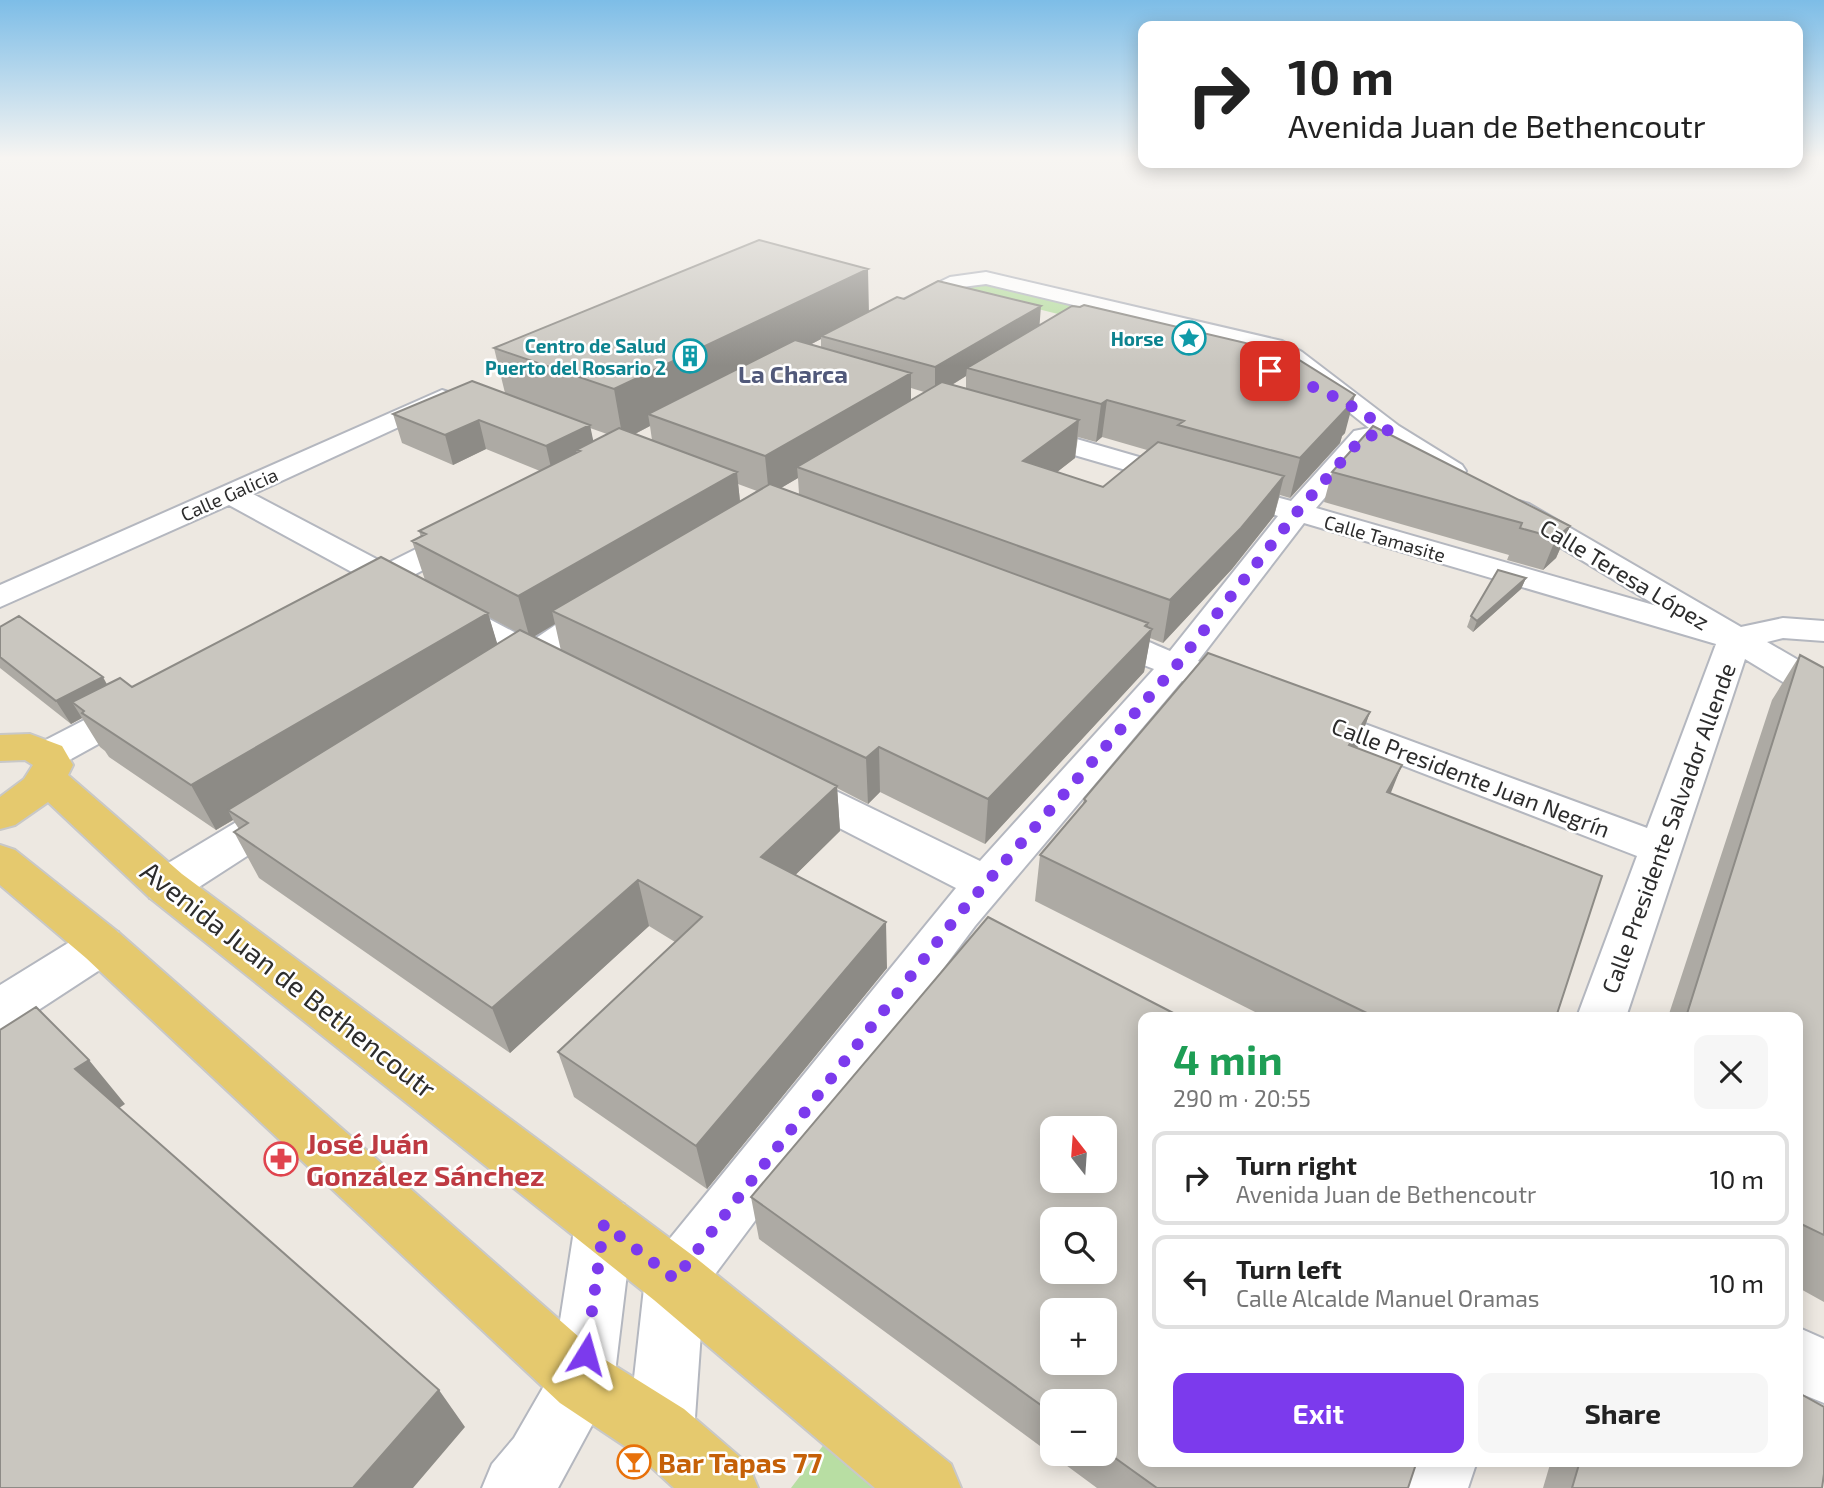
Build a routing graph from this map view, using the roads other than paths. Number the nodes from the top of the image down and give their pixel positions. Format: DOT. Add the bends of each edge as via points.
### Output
graph roads {
  1 [pos="938,290"];
  2 [pos="988,302"];
  3 [pos="1103,306"];
  4 [pos="877,322"];
  5 [pos="1074,323"];
  6 [pos="1282,375"];
  7 [pos="465,393"];
  8 [pos="1374,420"];
  9 [pos="1006,427"];
  10 [pos="1204,485"];
  11 [pos="231,494"];
  12 [pos="1244,496"];
  13 [pos="1297,512"];
  14 [pos="491,522"];
  15 [pos="384,578"];
  16 [pos="0,597"];
  17 [pos="626,598"];
  18 [pos="336,603"];
  19 [pos="1074,627"];
  20 [pos="1824,631"];
  21 [pos="1735,639"];
  22 [pos="531,656"];
  23 [pos="1176,666"];
  24 [pos="580,681"];
  25 [pos="484,686"];
  26 [pos="168,691"];
  27 [pos="1824,691"];
  28 [pos="0,747"];
  29 [pos="48,767"];
  30 [pos="765,773"];
  31 [pos="308,797"];
  32 [pos="0,814"];
  33 [pos="1661,849"];
  34 [pos="0,861"];
  35 [pos="166,886"];
  36 [pos="981,910"];
  37 [pos="102,946"];
  38 [pos="0,1010"];
  39 [pos="1603,1012"];
  40 [pos="604,1224"];
  41 [pos="675,1279"];
  42 [pos="1803,1361"];
  43 [pos="1824,1372"];
  44 [pos="583,1381"];
  45 [pos="661,1432"];
  46 [pos="1442,1467"];
  47 [pos="516,1488"];
  48 [pos="724,1488"];
  49 [pos="927,1488"];
  50 [pos="1434,1488"];
  1 -- 2 [label="street"];
  1 -- 3 [label="street, Calle Teresa López" via="962,280 986,278"];
  1 -- 4 [label="street, Calle Teresa López"];
  3 -- 5 [label="street"];
  3 -- 8 [label="street, Calle Teresa López" via="1284,349"];
  6 -- 8 [label="street, Calle Teresa López"];
  7 -- 11 [label="street, Calle Galicia"];
  8 -- 13 [label="street"];
  8 -- 21 [label="street, Calle Teresa López"];
  9 -- 10 [label="street"];
  11 -- 15 [label="street"];
  11 -- 16 [label="street, Calle Galicia"];
  12 -- 13 [label="street, Calle Tamasite"];
  13 -- 21 [label="street, Calle Tamasite"];
  13 -- 23 [label="street"];
  14 -- 15 [label="street"];
  15 -- 18 [label="street"];
  15 -- 22 [label="street"];
  17 -- 22 [label="street"];
  19 -- 23 [label="street, Calle Presidente Juan Negrín"];
  20 -- 21 [label="street" via="1783,628"];
  21 -- 27 [label="street, Calle Teresa López"];
  21 -- 33 [label="street, Calle Presidente Salvador Allende"];
  22 -- 24 [label="street"];
  22 -- 25 [label="street"];
  23 -- 33 [label="street, Calle Presidente Juan Negrín"];
  23 -- 36 [label="street"];
  26 -- 29 [label="street"];
  28 -- 29 [label="main road" via="30,747"];
  29 -- 32 [label="main road" via="27,800"];
  29 -- 35 [label="main road, Avenida Juan de Bethencoutr"];
  30 -- 36 [label="street"];
  31 -- 35 [label="street"];
  33 -- 39 [label="street, Calle Presidente Salvador Allende"];
  34 -- 37 [label="main road"];
  35 -- 40 [label="main road, Avenida Juan de Bethencoutr"];
  36 -- 41 [label="street"];
  37 -- 38 [label="street"];
  37 -- 44 [label="main road"];
  40 -- 41 [label="main road, Avenida Juan de Bethencoutr"];
  40 -- 44 [label="street"];
  41 -- 45 [label="street"];
  41 -- 49 [label="main road, Avenida Juan de Bethencoutr"];
  42 -- 43 [label="street"];
  44 -- 45 [label="main road"];
  44 -- 47 [label="street"];
  45 -- 48 [label="main road"];
  46 -- 50 [label="street"];
}
